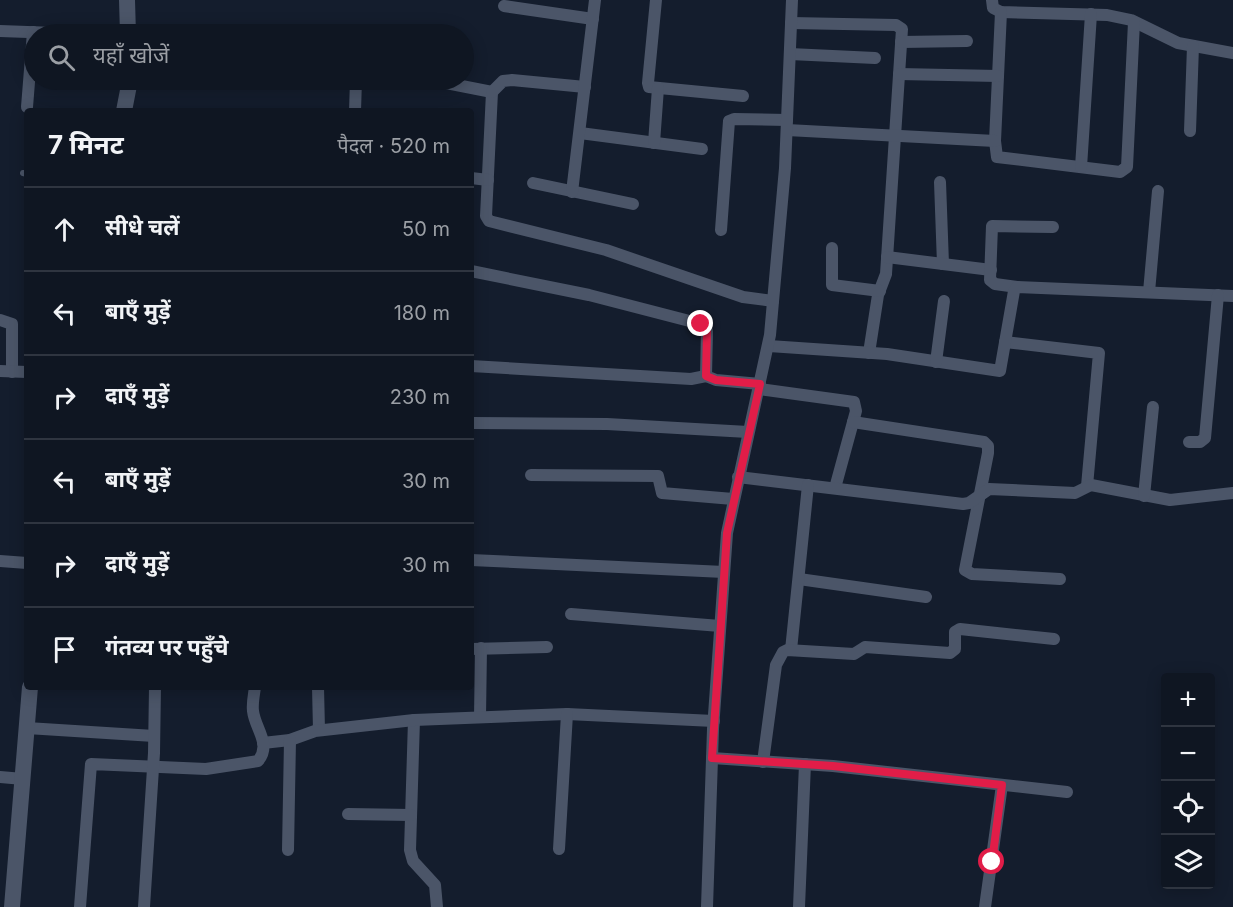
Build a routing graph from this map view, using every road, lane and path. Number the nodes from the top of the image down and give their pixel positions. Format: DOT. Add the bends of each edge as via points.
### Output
graph roads {
  1 [pos="127,0"];
  2 [pos="595,0"];
  3 [pos="656,0"];
  4 [pos="792,0"];
  5 [pos="992,0"];
  6 [pos="504,6"];
  7 [pos="1001,12"];
  8 [pos="1091,14"];
  9 [pos="593,19"];
  10 [pos="1134,22"];
  11 [pos="791,23"];
  12 [pos="128,24"];
  13 [pos="0,31"];
  14 [pos="24,32"];
  15 [pos="967,41"];
  16 [pos="901,42"];
  17 [pos="1193,46"];
  18 [pos="1233,53"];
  19 [pos="790,54"];
  20 [pos="875,58"];
  21 [pos="899,75"];
  22 [pos="998,76"];
  23 [pos="585,87"];
  24 [pos="474,88"];
  25 [pos="658,88"];
  26 [pos="28,90"];
  27 [pos="128,90"];
  28 [pos="356,90"];
  29 [pos="492,92"];
  30 [pos="743,96"];
  31 [pos="27,106"];
  32 [pos="125,108"];
  33 [pos="355,108"];
  34 [pos="787,125"];
  35 [pos="1190,131"];
  36 [pos="580,133"];
  37 [pos="894,135"];
  38 [pos="996,141"];
  39 [pos="654,143"];
  40 [pos="702,149"];
  41 [pos="1081,167"];
  42 [pos="474,178"];
  43 [pos="488,180"];
  44 [pos="940,182"];
  45 [pos="533,183"];
  46 [pos="1158,190"];
  47 [pos="572,192"];
  48 [pos="633,204"];
  49 [pos="1053,227"];
  50 [pos="721,230"];
  51 [pos="832,248"];
  52 [pos="887,257"];
  53 [pos="943,264"];
  54 [pos="991,270"];
  55 [pos="474,272"];
  56 [pos="1017,288"];
  57 [pos="880,291"];
  58 [pos="1149,292"];
  59 [pos="1218,295"];
  60 [pos="1233,296"];
  61 [pos="774,301"];
  62 [pos="944,302"];
  63 [pos="0,320"];
  64 [pos="1005,342"];
  65 [pos="769,346"];
  66 [pos="870,353"];
  67 [pos="936,362"];
  68 [pos="474,366"];
  69 [pos="6,371"];
  70 [pos="24,372"];
  71 [pos="706,376"];
  72 [pos="759,386"];
  73 [pos="1153,407"];
  74 [pos="853,422"];
  75 [pos="474,423"];
  76 [pos="748,432"];
  77 [pos="1189,442"];
  78 [pos="531,475"];
  79 [pos="738,477"];
  80 [pos="808,485"];
  81 [pos="1087,486"];
  82 [pos="835,488"];
  83 [pos="1233,493"];
  84 [pos="980,494"];
  85 [pos="1144,496"];
  86 [pos="733,500"];
  87 [pos="474,560"];
  88 [pos="0,561"];
  89 [pos="24,563"];
  90 [pos="724,572"];
  91 [pos="799,579"];
  92 [pos="1060,579"];
  93 [pos="926,597"];
  94 [pos="571,614"];
  95 [pos="720,626"];
  96 [pos="1054,639"];
  97 [pos="547,647"];
  98 [pos="476,649"];
  99 [pos="791,650"];
  100 [pos="30,690"];
  101 [pos="155,690"];
  102 [pos="255,690"];
  103 [pos="318,690"];
  104 [pos="567,714"];
  105 [pos="480,717"];
  106 [pos="414,720"];
  107 [pos="714,722"];
  108 [pos="27,728"];
  109 [pos="319,730"];
  110 [pos="154,736"];
  111 [pos="290,740"];
  112 [pos="263,743"];
  113 [pos="712,758"];
  114 [pos="764,762"];
  115 [pos="805,764"];
  116 [pos="153,766"];
  117 [pos="0,777"];
  118 [pos="23,779"];
  119 [pos="1002,785"];
  120 [pos="1067,792"];
  121 [pos="348,814"];
  122 [pos="411,816"];
  123 [pos="559,849"];
  124 [pos="288,850"];
  125 [pos="12,907"];
  126 [pos="80,907"];
  127 [pos="144,907"];
  128 [pos="437,907"];
  129 [pos="707,907"];
  130 [pos="799,907"];
  131 [pos="985,907"];
  1 -- 12 [label="main road"];
  2 -- 9 [label="street"];
  3 -- 25 [label="street" via="648,83 649,87"];
  4 -- 11 [label="street"];
  5 -- 7 [label="street" via="993,8"];
  6 -- 9 [label="street"];
  7 -- 8 [label="street"];
  7 -- 22 [label="street"];
  8 -- 10 [label="street"];
  8 -- 41 [label="street"];
  9 -- 23 [label="street"];
  10 -- 17 [label="street"];
  10 -- 41 [label="street" via="1127,167 1120,172"];
  11 -- 16 [label="street" via="896,25 902,29"];
  11 -- 19 [label="street"];
  13 -- 14 [label="street"];
  15 -- 16 [label="street"];
  16 -- 21 [label="street"];
  17 -- 18 [label="street"];
  17 -- 35 [label="street"];
  19 -- 20 [label="street"];
  19 -- 34 [label="street"];
  21 -- 22 [label="street"];
  21 -- 37 [label="street"];
  22 -- 38 [label="street"];
  23 -- 29 [label="street" via="512,80 503,81"];
  23 -- 36 [label="street"];
  24 -- 29 [label="street"];
  25 -- 30 [label="street"];
  25 -- 39 [label="street"];
  26 -- 31 [label="street"];
  27 -- 32 [label="main road"];
  28 -- 33 [label="street"];
  29 -- 43 [label="street"];
  34 -- 37 [label="street"];
  34 -- 50 [label="street" via="729,121"];
  34 -- 61 [label="street"];
  36 -- 39 [label="street"];
  36 -- 47 [label="street"];
  37 -- 38 [label="street"];
  37 -- 52 [label="street"];
  38 -- 41 [label="street" via="996,155 1000,159"];
  39 -- 40 [label="street"];
  42 -- 43 [label="street"];
  43 -- 61 [label="street" via="489,221 606,250 743,297"];
  44 -- 53 [label="street"];
  45 -- 47 [label="street"];
  46 -- 58 [label="street"];
  47 -- 48 [label="street"];
  49 -- 54 [label="street" via="994,224"];
  51 -- 57 [label="street" via="832,285"];
  52 -- 53 [label="street"];
  52 -- 57 [label="street"];
  53 -- 54 [label="street"];
  54 -- 56 [label="street" via="992,283"];
  55 -- 71 [label="street" via="590,295 701,324 707,331"];
  56 -- 58 [label="street"];
  56 -- 64 [label="street"];
  57 -- 66 [label="street"];
  58 -- 59 [label="street"];
  59 -- 60 [label="street"];
  59 -- 77 [label="street" via="1205,438"];
  61 -- 65 [label="street"];
  62 -- 67 [label="street"];
  63 -- 69 [label="street" via="12,324"];
  64 -- 67 [label="street" via="1000,371"];
  64 -- 81 [label="street" via="1099,353"];
  65 -- 66 [label="street"];
  65 -- 72 [label="street"];
  66 -- 67 [label="street"];
  68 -- 71 [label="street" via="691,379"];
  69 -- 70 [label="street"];
  71 -- 72 [label="street"];
  72 -- 74 [label="street" via="851,400 856,406"];
  72 -- 76 [label="street"];
  73 -- 85 [label="street"];
  74 -- 82 [label="street"];
  74 -- 84 [label="street" via="984,442 988,453"];
  75 -- 76 [label="street" via="607,423"];
  76 -- 79 [label="street"];
  78 -- 86 [label="street" via="658,476 662,493"];
  79 -- 80 [label="street"];
  79 -- 86 [label="street"];
  80 -- 82 [label="street"];
  80 -- 91 [label="street"];
  81 -- 84 [label="street" via="1075,493 989,489"];
  81 -- 85 [label="street"];
  82 -- 84 [label="street" via="963,504"];
  83 -- 85 [label="street" via="1170,500"];
  84 -- 92 [label="street" via="965,570 972,574"];
  86 -- 90 [label="street"];
  87 -- 90 [label="street"];
  88 -- 89 [label="street"];
  90 -- 95 [label="street"];
  91 -- 93 [label="street"];
  91 -- 99 [label="street"];
  94 -- 95 [label="street"];
  95 -- 107 [label="street"];
  96 -- 99 [label="street" via="960,629 955,632 955,649 950,653 865,648 854,654"];
  97 -- 98 [label="street"];
  98 -- 105 [label="street"];
  99 -- 114 [label="street" via="783,652 776,665"];
  100 -- 108 [label="main road"];
  101 -- 110 [label="street"];
  102 -- 112 [label="street" via="253,709"];
  103 -- 109 [label="street"];
  104 -- 105 [label="street"];
  104 -- 107 [label="street"];
  104 -- 123 [label="street"];
  105 -- 106 [label="street"];
  106 -- 109 [label="street"];
  106 -- 122 [label="street"];
  107 -- 113 [label="street"];
  108 -- 110 [label="street"];
  108 -- 118 [label="main road"];
  109 -- 111 [label="street"];
  110 -- 116 [label="street"];
  111 -- 112 [label="street"];
  111 -- 124 [label="street"];
  112 -- 116 [label="street" via="261,758 245,765 206,769"];
  113 -- 114 [label="street"];
  113 -- 129 [label="street"];
  114 -- 115 [label="street"];
  115 -- 119 [label="street"];
  115 -- 130 [label="street"];
  116 -- 126 [label="street" via="95,763 90,767"];
  116 -- 127 [label="street"];
  117 -- 118 [label="street"];
  118 -- 125 [label="main road"];
  119 -- 120 [label="street"];
  119 -- 131 [label="street"];
  121 -- 122 [label="street"];
  122 -- 128 [label="street" via="411,856 435,885"];
}
